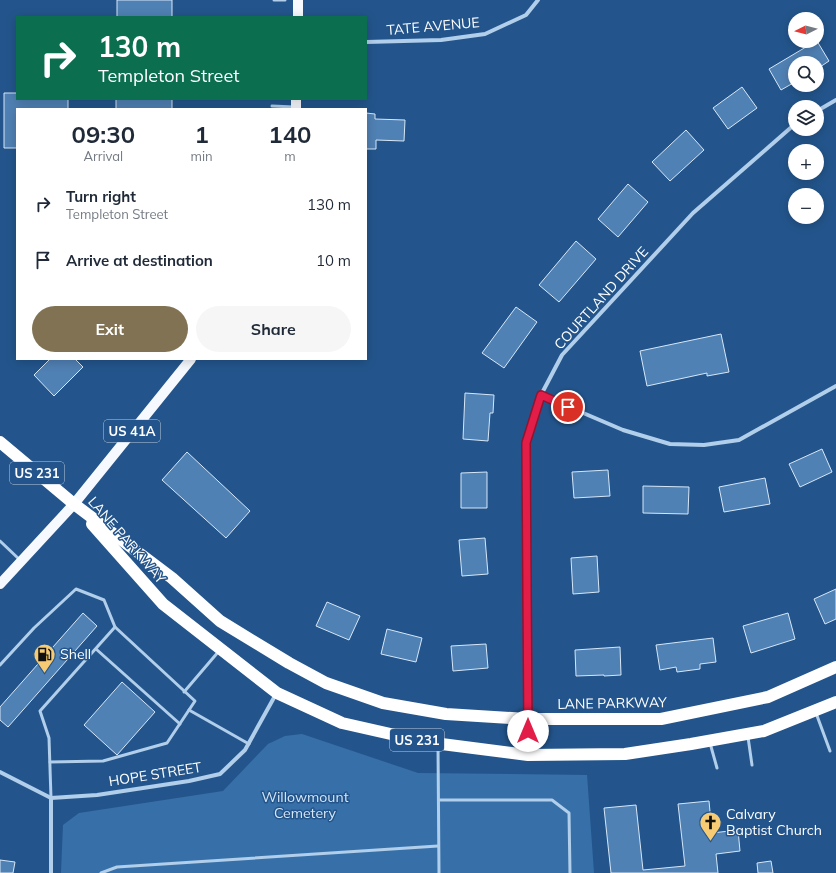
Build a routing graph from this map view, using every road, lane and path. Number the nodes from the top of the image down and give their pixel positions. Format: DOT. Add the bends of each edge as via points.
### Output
graph roads {
  1 [pos="274,0"];
  2 [pos="285,0"];
  3 [pos="298,0"];
  4 [pos="538,0"];
  5 [pos="298,16"];
  6 [pos="367,42"];
  7 [pos="836,100"];
  8 [pos="296,105"];
  9 [pos="272,106"];
  10 [pos="824,107"];
  11 [pos="788,130"];
  12 [pos="190,360"];
  13 [pos="836,386"];
  14 [pos="541,395"];
  15 [pos="0,442"];
  16 [pos="74,504"];
  17 [pos="0,541"];
  18 [pos="21,561"];
  19 [pos="0,584"];
  20 [pos="115,627"];
  21 [pos="96,649"];
  22 [pos="221,649"];
  23 [pos="0,665"];
  24 [pos="836,666"];
  25 [pos="184,692"];
  26 [pos="277,693"];
  27 [pos="836,702"];
  28 [pos="189,710"];
  29 [pos="815,710"];
  30 [pos="528,719"];
  31 [pos="180,724"];
  32 [pos="747,734"];
  33 [pos="709,741"];
  34 [pos="249,744"];
  35 [pos="438,744"];
  36 [pos="830,751"];
  37 [pos="528,755"];
  38 [pos="50,762"];
  39 [pos="752,765"];
  40 [pos="717,768"];
  41 [pos="0,772"];
  42 [pos="51,798"];
  43 [pos="439,800"];
  44 [pos="438,846"];
  45 [pos="51,873"];
  46 [pos="101,873"];
  47 [pos="439,873"];
  48 [pos="570,873"];
  1 -- 2 [label="lane"];
  3 -- 5 [label="main road"];
  4 -- 6 [label="street, TATE AVENUE" via="526,15 485,34 441,40"];
  7 -- 10 [label="street"];
  8 -- 9 [label="lane"];
  11 -- 14 [label="street, COURTLAND DRIVE" via="693,213 562,355"];
  12 -- 16 [label="main road, US 41A"];
  13 -- 14 [label="street" via="739,440 704,444 670,444 623,430"];
  14 -- 30 [label="street, COURTLAND DRIVE" via="526,443"];
  15 -- 16 [label="highway, US 231"];
  16 -- 18 [label="main road, US 41A"];
  16 -- 22 [label="highway, LANE PARKWAY / US 231" via="163,604"];
  16 -- 30 [label="highway, LANE PARKWAY / US 231" via="172,578 220,621 326,683 383,703 446,714"];
  17 -- 18 [label="lane"];
  18 -- 19 [label="main road, US 41A"];
  20 -- 21 [label="lane"];
  20 -- 23 [label="lane" via="104,600 76,589 34,628"];
  20 -- 25 [label="lane"];
  21 -- 31 [label="lane"];
  21 -- 38 [label="lane" via="40,711 49,738"];
  22 -- 25 [label="lane"];
  22 -- 26 [label="highway, LANE PARKWAY / US 231"];
  24 -- 30 [label="highway, LANE PARKWAY / US 231" via="768,697 661,719"];
  25 -- 28 [label="lane" via="195,701"];
  26 -- 34 [label="street, HOPE STREET"];
  26 -- 35 [label="highway, LANE PARKWAY / US 231" via="342,723"];
  27 -- 29 [label="highway, LANE PARKWAY / US 231"];
  28 -- 31 [label="lane"];
  28 -- 34 [label="lane"];
  29 -- 32 [label="highway, LANE PARKWAY / US 231" via="764,731"];
  29 -- 36 [label="lane"];
  30 -- 37 [label="street, COURTLAND DRIVE"];
  31 -- 38 [label="lane" via="167,743 103,761"];
  32 -- 33 [label="highway, LANE PARKWAY / US 231"];
  32 -- 39 [label="lane"];
  33 -- 37 [label="highway, LANE PARKWAY / US 231" via="625,754"];
  33 -- 40 [label="lane"];
  34 -- 42 [label="street, HOPE STREET" via="220,774 98,794"];
  35 -- 37 [label="highway, LANE PARKWAY / US 231"];
  35 -- 43 [label="lane"];
  38 -- 42 [label="lane"];
  41 -- 42 [label="street"];
  42 -- 45 [label="street"];
  43 -- 44 [label="lane"];
  43 -- 48 [label="lane" via="552,800 569,813"];
  44 -- 46 [label="lane" via="117,867"];
  44 -- 47 [label="lane"];
}
